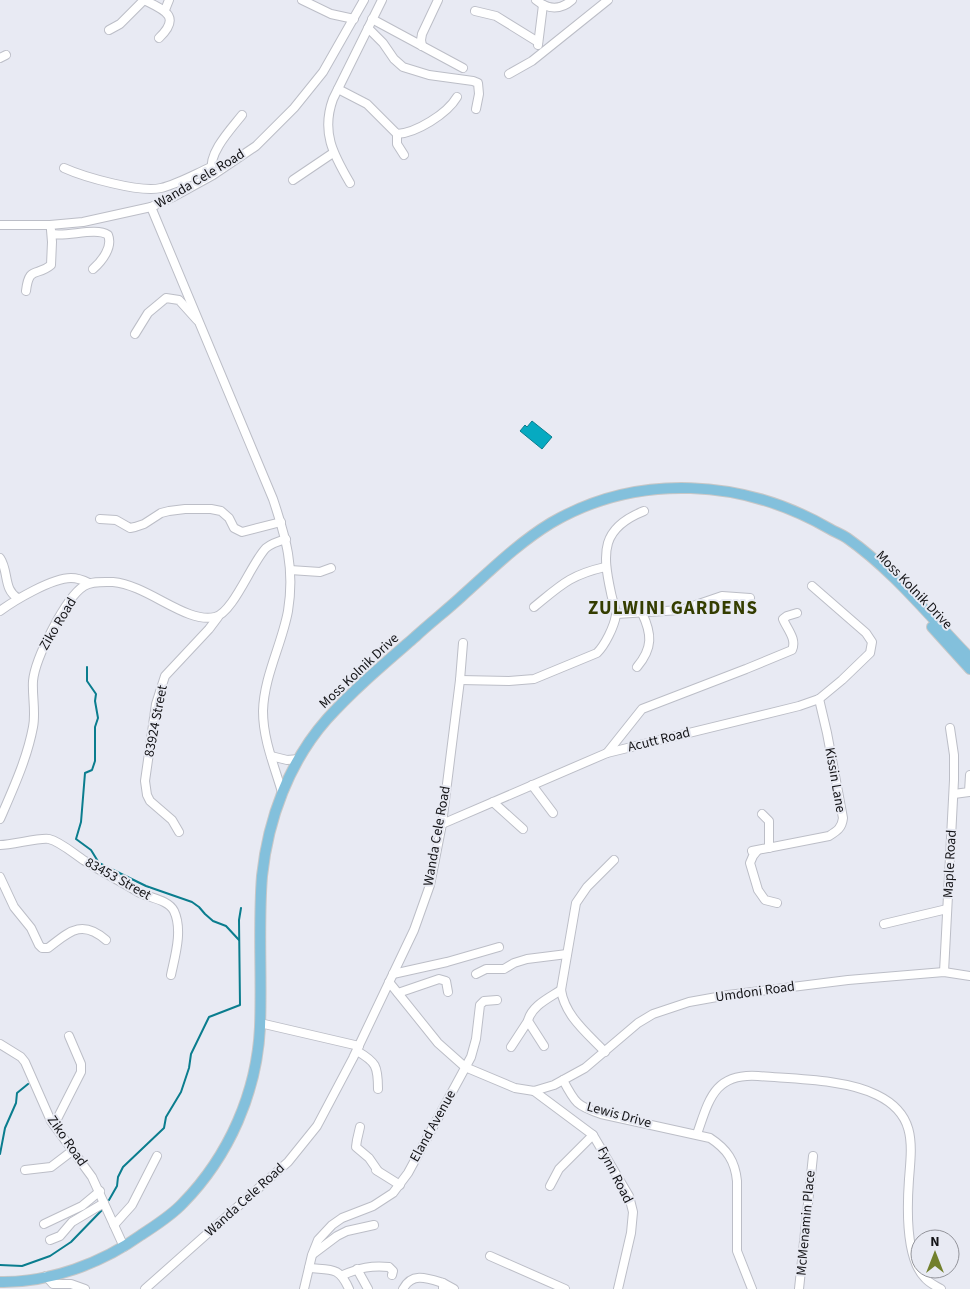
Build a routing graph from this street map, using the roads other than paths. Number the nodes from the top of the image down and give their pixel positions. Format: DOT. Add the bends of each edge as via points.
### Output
graph roads {
  1 [pos="144,0"];
  2 [pos="169,0"];
  3 [pos="302,0"];
  4 [pos="364,0"];
  5 [pos="382,0"];
  6 [pos="438,0"];
  7 [pos="572,0"];
  8 [pos="608,0"];
  9 [pos="540,2"];
  10 [pos="166,10"];
  11 [pos="475,11"];
  12 [pos="354,19"];
  13 [pos="372,19"];
  14 [pos="368,28"];
  15 [pos="109,30"];
  16 [pos="159,38"];
  17 [pos="538,42"];
  18 [pos="422,46"];
  19 [pos="540,54"];
  20 [pos="463,68"];
  21 [pos="509,74"];
  22 [pos="338,89"];
  23 [pos="457,97"];
  24 [pos="476,109"];
  25 [pos="242,115"];
  26 [pos="396,134"];
  27 [pos="333,152"];
  28 [pos="404,155"];
  29 [pos="64,168"];
  30 [pos="212,171"];
  31 [pos="293,180"];
  32 [pos="350,183"];
  33 [pos="151,207"];
  34 [pos="0,225"];
  35 [pos="51,229"];
  36 [pos="93,269"];
  37 [pos="26,291"];
  38 [pos="199,322"];
  39 [pos="135,334"];
  40 [pos="644,512"];
  41 [pos="100,518"];
  42 [pos="281,522"];
  43 [pos="835,532"];
  44 [pos="286,539"];
  45 [pos="0,558"];
  46 [pos="605,567"];
  47 [pos="332,568"];
  48 [pos="290,570"];
  49 [pos="90,583"];
  50 [pos="812,586"];
  51 [pos="18,598"];
  52 [pos="750,598"];
  53 [pos="534,607"];
  54 [pos="0,611"];
  55 [pos="642,612"];
  56 [pos="797,613"];
  57 [pos="616,614"];
  58 [pos="218,617"];
  59 [pos="463,643"];
  60 [pos="960,648"];
  61 [pos="970,652"];
  62 [pos="970,658"];
  63 [pos="637,667"];
  64 [pos="970,669"];
  65 [pos="460,680"];
  66 [pos="819,699"];
  67 [pos="950,728"];
  68 [pos="607,753"];
  69 [pos="271,756"];
  70 [pos="299,760"];
  71 [pos="970,775"];
  72 [pos="532,785"];
  73 [pos="282,792"];
  74 [pos="970,793"];
  75 [pos="954,794"];
  76 [pos="493,802"];
  77 [pos="553,813"];
  78 [pos="762,814"];
  79 [pos="0,819"];
  80 [pos="442,824"];
  81 [pos="523,829"];
  82 [pos="179,832"];
  83 [pos="0,845"];
  84 [pos="769,848"];
  85 [pos="614,860"];
  86 [pos="0,877"];
  87 [pos="777,903"];
  88 [pos="947,909"];
  89 [pos="884,924"];
  90 [pos="106,940"];
  91 [pos="499,947"];
  92 [pos="567,954"];
  93 [pos="944,972"];
  94 [pos="393,974"];
  95 [pos="476,974"];
  96 [pos="171,975"];
  97 [pos="970,976"];
  98 [pos="389,982"];
  99 [pos="561,990"];
  100 [pos="448,992"];
  101 [pos="398,993"];
  102 [pos="497,1000"];
  103 [pos="528,1021"];
  104 [pos="260,1023"];
  105 [pos="69,1036"];
  106 [pos="0,1044"];
  107 [pos="544,1046"];
  108 [pos="511,1047"];
  109 [pos="7,1049"];
  110 [pos="358,1049"];
  111 [pos="604,1052"];
  112 [pos="0,1056"];
  113 [pos="465,1067"];
  114 [pos="563,1080"];
  115 [pos="378,1089"];
  116 [pos="534,1091"];
  117 [pos="54,1125"];
  118 [pos="360,1127"];
  119 [pos="696,1134"];
  120 [pos="593,1135"];
  121 [pos="72,1151"];
  122 [pos="157,1156"];
  123 [pos="813,1156"];
  124 [pos="370,1166"];
  125 [pos="25,1170"];
  126 [pos="378,1171"];
  127 [pos="400,1184"];
  128 [pos="550,1186"];
  129 [pos="100,1192"];
  130 [pos="104,1203"];
  131 [pos="44,1224"];
  132 [pos="114,1225"];
  133 [pos="374,1225"];
  134 [pos="50,1240"];
  135 [pos="124,1248"];
  136 [pos="312,1255"];
  137 [pos="490,1256"];
  138 [pos="308,1268"];
  139 [pos="357,1269"];
  140 [pos="343,1275"];
  141 [pos="46,1276"];
  142 [pos="392,1276"];
  143 [pos="0,1282"];
  144 [pos="443,1286"];
  145 [pos="85,1289"];
  146 [pos="145,1289"];
  147 [pos="304,1289"];
  148 [pos="349,1289"];
  149 [pos="368,1289"];
  150 [pos="403,1289"];
  151 [pos="454,1289"];
  152 [pos="565,1289"];
  153 [pos="618,1289"];
  154 [pos="752,1289"];
  155 [pos="800,1289"];
  156 [pos="941,1289"];
  1 -- 10 [label="street"];
  1 -- 15 [label="street" via="120,24"];
  2 -- 10 [label="street"];
  3 -- 12 [label="street" via="331,14"];
  4 -- 12 [label="street, Wanda Cele Road"];
  5 -- 13 [label="street"];
  6 -- 18 [label="street" via="422,34"];
  7 -- 9 [label="street" via="562,7 550,7"];
  8 -- 19 [label="street"];
  9 -- 17 [label="street"];
  10 -- 16 [label="street" via="170,24"];
  11 -- 17 [label="street" via="496,16"];
  12 -- 30 [label="street, Wanda Cele Road" via="323,72 294,108 256,146"];
  13 -- 14 [label="street"];
  13 -- 18 [label="street"];
  14 -- 22 [label="street"];
  14 -- 24 [label="street" via="403,67 478,83"];
  17 -- 19 [label="street"];
  18 -- 20 [label="street"];
  19 -- 21 [label="street"];
  22 -- 26 [label="street" via="367,104"];
  22 -- 27 [label="street" via="327,118"];
  23 -- 26 [label="street" via="450,107 421,127"];
  25 -- 30 [label="street" via="212,158"];
  26 -- 28 [label="street" via="397,144"];
  27 -- 31 [label="street"];
  27 -- 32 [label="street"];
  29 -- 30 [label="street" via="96,180 156,189"];
  30 -- 33 [label="street, Wanda Cele Road" via="174,197"];
  33 -- 35 [label="street"];
  33 -- 38 [label="street, Wanda Cele Road"];
  34 -- 35 [label="street"];
  35 -- 36 [label="street" via="70,235 106,233 110,239 108,247"];
  35 -- 37 [label="street" via="51,265 31,274"];
  38 -- 39 [label="street" via="179,300 166,298 148,313"];
  38 -- 42 [label="street, Wanda Cele Road"];
  40 -- 46 [label="street" via="630,517 615,529 607,548"];
  41 -- 42 [label="street" via="116,520 130,528 169,511 217,509 242,532"];
  42 -- 44 [label="street, Wanda Cele Road"];
  43 -- 60 [label="main road, Moss Kolnik Drive" via="880,565"];
  43 -- 64 [label="main road, Moss Kolnik Drive" via="893,586"];
  43 -- 70 [label="main road, Moss Kolnik Drive" via="814,519 768,501 708,488 634,492 592,504 552,523 496,565 349,696 325,721"];
  44 -- 48 [label="street, Wanda Cele Road"];
  44 -- 58 [label="street" via="265,550"];
  45 -- 51 [label="street" via="9,590"];
  46 -- 53 [label="street" via="566,580"];
  46 -- 57 [label="street"];
  47 -- 48 [label="street" via="320,572"];
  48 -- 69 [label="street, Wanda Cele Road" via="288,611 263,708 264,732"];
  49 -- 51 [label="street" via="64,579"];
  49 -- 58 [label="street" via="123,583 197,617"];
  49 -- 79 [label="street, Ziko Road" via="81,588 54,625 36,664 33,725 19,774"];
  50 -- 66 [label="street, Acutt Road" via="872,642 870,653"];
  51 -- 54 [label="street"];
  52 -- 55 [label="street" via="722,596 688,608"];
  55 -- 57 [label="street"];
  55 -- 63 [label="street" via="650,643"];
  56 -- 68 [label="street" via="783,619 793,640 792,650 649,705 638,713"];
  57 -- 65 [label="street" via="602,648 593,656 534,678"];
  58 -- 82 [label="street, 83924 Street" via="165,676 156,704 145,781 147,795 150,802 172,820"];
  59 -- 65 [label="street, Wanda Cele Road"];
  60 -- 61 [label="main road"];
  60 -- 62 [label="main road, Moss Kolnik Drive"];
  65 -- 80 [label="street, Wanda Cele Road"];
  66 -- 68 [label="street, Acutt Road"];
  66 -- 84 [label="street, Kissin Lane" via="842,824 829,836"];
  67 -- 75 [label="street, Maple Road"];
  68 -- 72 [label="street, Acutt Road"];
  69 -- 70 [label="street"];
  69 -- 73 [label="street, Wanda Cele Road"];
  70 -- 73 [label="main road, Moss Kolnik Drive"];
  71 -- 74 [label="street"];
  72 -- 76 [label="street, Acutt Road"];
  72 -- 77 [label="street"];
  73 -- 104 [label="main road, Moss Kolnik Drive" via="264,852"];
  74 -- 75 [label="street"];
  75 -- 88 [label="street, Maple Road"];
  76 -- 80 [label="street, Acutt Road"];
  76 -- 81 [label="street"];
  78 -- 84 [label="street" via="769,821"];
  80 -- 94 [label="street, Wanda Cele Road" via="430,885 414,930"];
  83 -- 96 [label="street, 83453 Street" via="50,839 145,896 170,906 177,920 178,939"];
  84 -- 87 [label="street, Kissin Lane" via="754,851 750,863 758,890 765,900"];
  85 -- 92 [label="street" via="580,896 574,910"];
  86 -- 90 [label="street" via="14,907 42,948 48,948 78,929"];
  88 -- 89 [label="street"];
  88 -- 93 [label="street, Maple Road"];
  91 -- 94 [label="street"];
  92 -- 95 [label="street" via="526,959 504,969 486,969"];
  92 -- 99 [label="street"];
  93 -- 97 [label="street, Umdoni Road"];
  93 -- 111 [label="street, Umdoni Road" via="689,1002 653,1014"];
  94 -- 98 [label="street, Wanda Cele Road"];
  98 -- 101 [label="street"];
  98 -- 110 [label="street, Wanda Cele Road"];
  99 -- 103 [label="street" via="535,1008"];
  99 -- 111 [label="street" via="573,1018"];
  100 -- 101 [label="street" via="446,981 439,979"];
  101 -- 113 [label="street" via="438,1043"];
  102 -- 113 [label="street, Eland Avenue" via="484,1001 480,1005 476,1039"];
  103 -- 107 [label="street"];
  103 -- 108 [label="street"];
  104 -- 110 [label="street"];
  104 -- 135 [label="main road, Moss Kolnik Drive" via="251,1086 229,1141 183,1204"];
  105 -- 117 [label="street" via="81,1064 81,1072"];
  106 -- 109 [label="street, Ziko Road"];
  109 -- 112 [label="street"];
  109 -- 117 [label="street, Ziko Road" via="25,1062"];
  110 -- 115 [label="street" via="375,1064"];
  110 -- 146 [label="street, Wanda Cele Road" via="318,1126 296,1153"];
  111 -- 114 [label="street, Umdoni Road" via="586,1068"];
  113 -- 116 [label="street" via="515,1088"];
  113 -- 127 [label="street, Eland Avenue"];
  114 -- 116 [label="street"];
  114 -- 119 [label="street, Lewis Drive" via="577,1104 584,1108"];
  116 -- 120 [label="street, Fynn Road"];
  117 -- 121 [label="street, Ziko Road"];
  118 -- 126 [label="street" via="356,1147"];
  119 -- 154 [label="street, Lewis Drive" via="720,1144 730,1155 736,1170 737,1251"];
  119 -- 156 [label="street" via="710,1097 730,1078 743,1075 827,1082 877,1095 892,1104 904,1115 911,1134 909,1231 913,1260 926,1279"];
  120 -- 128 [label="street" via="559,1169"];
  120 -- 153 [label="street, Fynn Road" via="628,1196 633,1212"];
  121 -- 125 [label="street" via="51,1166"];
  121 -- 129 [label="street, Ziko Road"];
  122 -- 132 [label="street" via="132,1205"];
  123 -- 155 [label="street, McMenamin Place"];
  124 -- 126 [label="street"];
  126 -- 127 [label="street"];
  127 -- 136 [label="street, Eland Avenue" via="385,1199 332,1225 318,1240"];
  129 -- 130 [label="street, Ziko Road"];
  129 -- 131 [label="street" via="82,1206"];
  130 -- 132 [label="street, Ziko Road"];
  130 -- 134 [label="street"];
  132 -- 135 [label="street, Ziko Road"];
  133 -- 136 [label="street" via="347,1231"];
  135 -- 141 [label="main road, Moss Kolnik Drive" via="94,1262"];
  136 -- 138 [label="street, Eland Avenue"];
  137 -- 152 [label="street"];
  138 -- 140 [label="street"];
  138 -- 147 [label="street, Eland Avenue"];
  139 -- 140 [label="street"];
  139 -- 142 [label="street" via="389,1267 393,1271"];
  139 -- 149 [label="street"];
  140 -- 148 [label="street"];
  141 -- 143 [label="main road, Moss Kolnik Drive"];
  141 -- 145 [label="street" via="53,1284 70,1284"];
  144 -- 150 [label="street" via="420,1276 405,1284"];
  144 -- 151 [label="street"];
}
